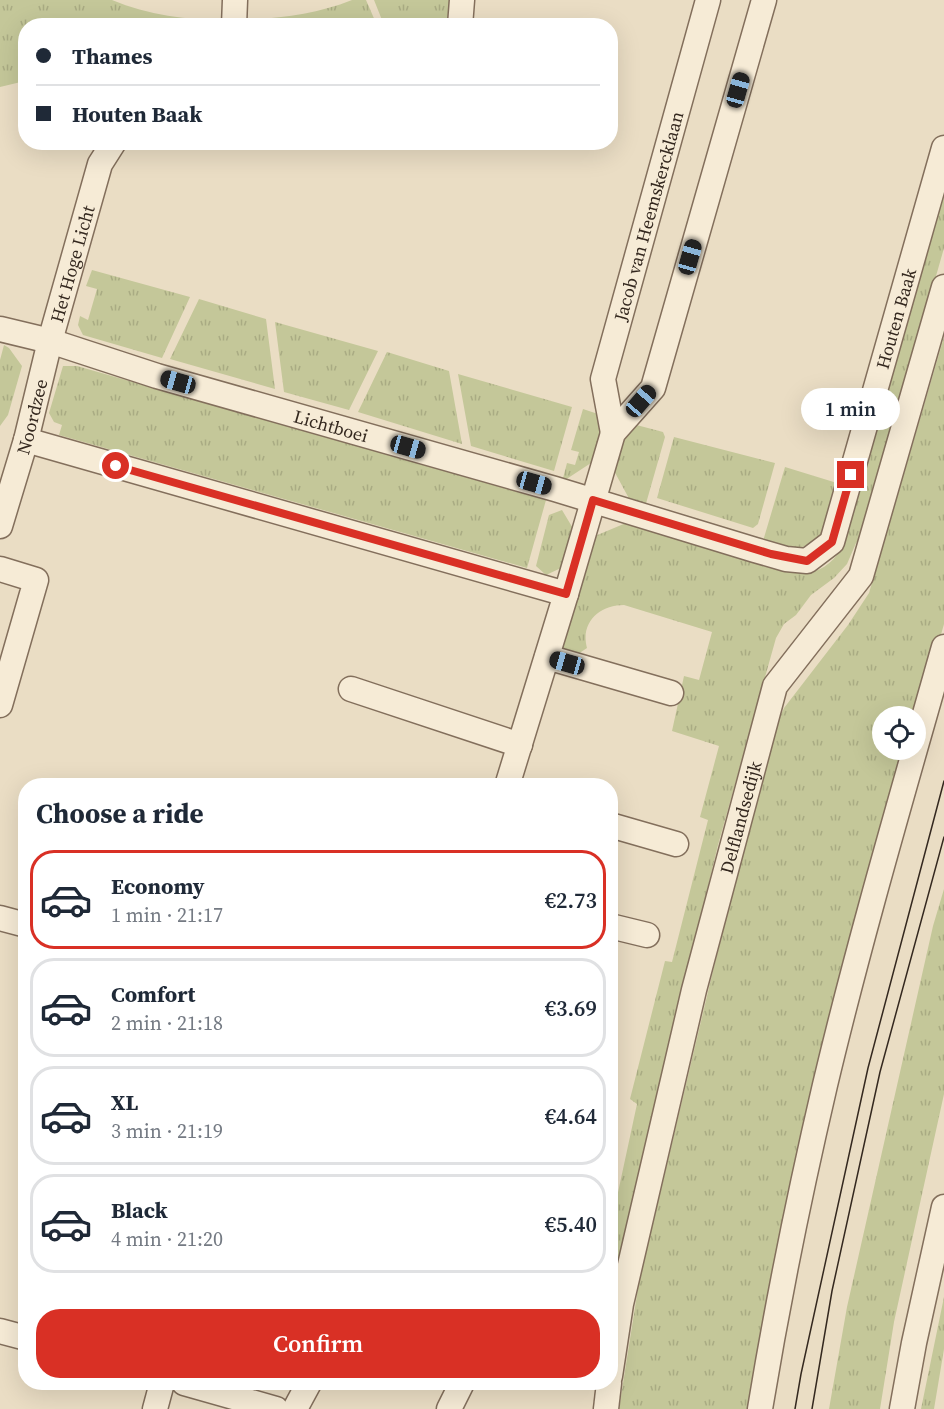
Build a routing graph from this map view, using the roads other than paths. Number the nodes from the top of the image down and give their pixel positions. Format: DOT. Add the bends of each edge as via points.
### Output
graph roads {
  1 [pos="235,0"];
  2 [pos="462,0"];
  3 [pos="708,0"];
  4 [pos="764,0"];
  5 [pos="234,18"];
  6 [pos="461,18"];
  7 [pos="944,148"];
  8 [pos="109,150"];
  9 [pos="944,287"];
  10 [pos="0,329"];
  11 [pos="50,341"];
  12 [pos="613,433"];
  13 [pos="26,441"];
  14 [pos="593,500"];
  15 [pos="0,526"];
  16 [pos="786,559"];
  17 [pos="0,569"];
  18 [pos="566,594"];
  19 [pos="944,647"];
  20 [pos="547,657"];
  21 [pos="351,689"];
  22 [pos="671,693"];
  23 [pos="0,705"];
  24 [pos="520,745"];
  25 [pos="510,778"];
  26 [pos="618,827"];
  27 [pos="676,844"];
  28 [pos="0,918"];
  29 [pos="18,923"];
  30 [pos="618,928"];
  31 [pos="647,935"];
  32 [pos="944,1207"];
  33 [pos="618,1324"];
  34 [pos="0,1331"];
  35 [pos="18,1336"];
  36 [pos="160,1390"];
  37 [pos="209,1390"];
  38 [pos="305,1390"];
  39 [pos="458,1390"];
  40 [pos="608,1390"];
  41 [pos="155,1409"];
  42 [pos="276,1409"];
  43 [pos="295,1409"];
  44 [pos="449,1409"];
  45 [pos="606,1409"];
  46 [pos="760,1409"];
  47 [pos="902,1409"];
  1 -- 5 [label="street"];
  2 -- 6 [label="street"];
  3 -- 12 [label="street, Jacob van Heemskercklaan" via="603,379"];
  4 -- 12 [label="street, Jacob van Heemskercklaan" via="653,388"];
  7 -- 16 [label="street, Houten Baak" via="832,542 807,561"];
  8 -- 11 [label="street, Het Hoge Licht" via="100,164"];
  9 -- 33 [label="street, Delflandsedijk" via="861,576 775,686 694,990"];
  10 -- 11 [label="street, Het Hoge Licht"];
  11 -- 13 [label="street, Noordzee"];
  11 -- 14 [label="street, Lichtboei" via="157,376"];
  12 -- 14 [label="street, Jacob van Heemskercklaan"];
  13 -- 15 [label="street, Noordzee"];
  13 -- 18 [label="street"];
  14 -- 16 [label="street, Lichtboei"];
  14 -- 18 [label="street, Jacob van Heemskercklaan"];
  17 -- 23 [label="street" via="36,580"];
  18 -- 20 [label="street, Jacob van Heemskercklaan"];
  19 -- 46 [label="street" via="825,1083 795,1218"];
  20 -- 22 [label="street"];
  20 -- 24 [label="street, Jacob van Heemskercklaan"];
  21 -- 24 [label="street"];
  24 -- 25 [label="street, Jacob van Heemskercklaan"];
  26 -- 27 [label="street"];
  28 -- 29 [label="street"];
  30 -- 31 [label="street"];
  32 -- 47 [label="street"];
  34 -- 35 [label="street"];
  36 -- 41 [label="street"];
  37 -- 42 [label="street"];
  38 -- 43 [label="street"];
  39 -- 44 [label="street"];
  40 -- 45 [label="street"];
}
